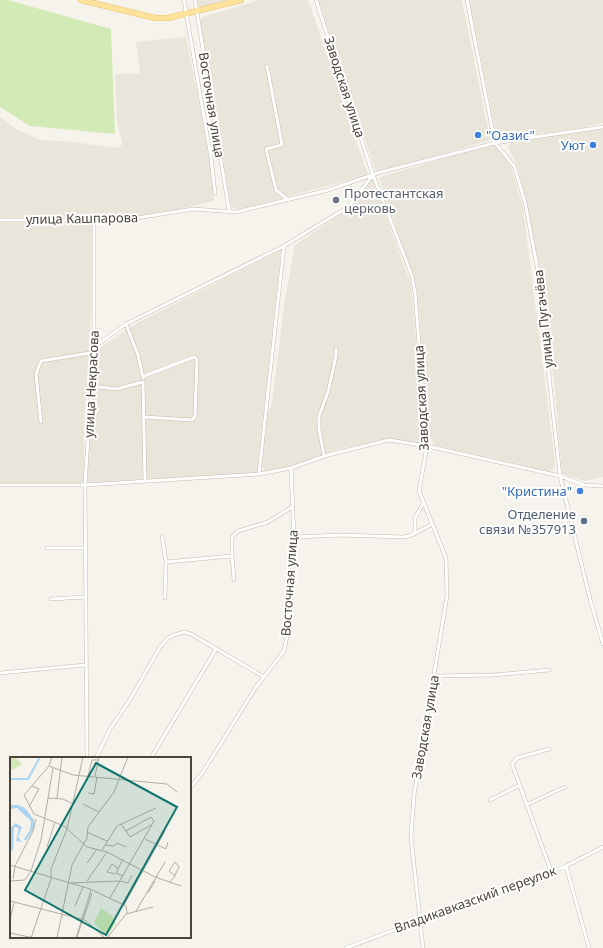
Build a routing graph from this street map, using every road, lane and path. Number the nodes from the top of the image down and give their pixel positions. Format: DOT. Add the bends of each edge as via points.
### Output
graph roads {
  1 [pos="81,0"];
  2 [pos="184,0"];
  3 [pos="195,0"];
  4 [pos="241,0"];
  5 [pos="316,0"];
  6 [pos="466,0"];
  7 [pos="197,12"];
  8 [pos="186,14"];
  9 [pos="267,66"];
  10 [pos="603,127"];
  11 [pos="495,142"];
  12 [pos="210,147"];
  13 [pos="219,151"];
  14 [pos="374,175"];
  15 [pos="215,193"];
  16 [pos="287,199"];
  17 [pos="229,210"];
  18 [pos="1,220"];
  19 [pos="94,220"];
  20 [pos="284,246"];
  21 [pos="126,324"];
  22 [pos="94,349"];
  23 [pos="336,349"];
  24 [pos="144,376"];
  25 [pos="143,382"];
  26 [pos="91,386"];
  27 [pos="145,417"];
  28 [pos="41,422"];
  29 [pos="427,446"];
  30 [pos="324,456"];
  31 [pos="291,468"];
  32 [pos="259,474"];
  33 [pos="560,476"];
  34 [pos="145,482"];
  35 [pos="0,485"];
  36 [pos="85,485"];
  37 [pos="603,486"];
  38 [pos="424,502"];
  39 [pos="292,508"];
  40 [pos="432,524"];
  41 [pos="415,533"];
  42 [pos="162,536"];
  43 [pos="294,537"];
  44 [pos="47,548"];
  45 [pos="85,548"];
  46 [pos="232,556"];
  47 [pos="166,562"];
  48 [pos="234,580"];
  49 [pos="85,597"];
  50 [pos="164,598"];
  51 [pos="51,599"];
  52 [pos="602,639"];
  53 [pos="603,644"];
  54 [pos="216,650"];
  55 [pos="85,665"];
  56 [pos="549,670"];
  57 [pos="0,673"];
  58 [pos="434,676"];
  59 [pos="264,677"];
  60 [pos="549,749"];
  61 [pos="87,757"];
  62 [pos="96,757"];
  63 [pos="152,757"];
  64 [pos="520,786"];
  65 [pos="191,787"];
  66 [pos="565,787"];
  67 [pos="490,800"];
  68 [pos="528,804"];
  69 [pos="603,847"];
  70 [pos="566,866"];
  71 [pos="551,871"];
  72 [pos="420,920"];
  73 [pos="346,948"];
  74 [pos="423,948"];
  75 [pos="589,948"];
  1 -- 8 [label="main road" via="156,18"];
  2 -- 8 [label="street, Восточная улица"];
  3 -- 7 [label="street, Восточная улица"];
  4 -- 7 [label="main road"];
  5 -- 14 [label="street, Заводская улица"];
  6 -- 11 [label="street, улица Пугачёва"];
  7 -- 8 [label="main road"];
  7 -- 13 [label="street, Восточная улица"];
  8 -- 12 [label="street, Восточная улица"];
  9 -- 16 [label="street" via="282,145 266,149 276,190"];
  10 -- 11 [label="street, улица Кашпарова"];
  11 -- 14 [label="street, улица Кашпарова"];
  11 -- 33 [label="street, улица Пугачёва" via="514,166 525,202 537,266"];
  12 -- 13 [label="street"];
  12 -- 15 [label="street, Восточная улица"];
  13 -- 17 [label="street, Восточная улица"];
  14 -- 16 [label="street, улица Кашпарова" via="328,190"];
  14 -- 20 [label="street" via="348,207"];
  14 -- 29 [label="street, Заводская улица" via="412,276"];
  16 -- 17 [label="street, улица Кашпарова" via="263,207 236,212"];
  17 -- 19 [label="street, улица Кашпарова" via="193,209 124,220"];
  18 -- 19 [label="street, улица Кашпарова"];
  19 -- 22 [label="street, улица Некрасова"];
  20 -- 21 [label="street"];
  20 -- 32 [label="street"];
  21 -- 22 [label="street"];
  21 -- 24 [label="street"];
  22 -- 26 [label="street, улица Некрасова"];
  22 -- 28 [label="street" via="90,353 41,360 36,374"];
  23 -- 30 [label="street" via="328,392 320,416 319,429"];
  24 -- 25 [label="street"];
  24 -- 27 [label="street" via="194,357 197,359 195,416 192,420"];
  25 -- 26 [label="street" via="116,388"];
  25 -- 27 [label="street"];
  26 -- 36 [label="street, улица Некрасова"];
  27 -- 34 [label="street"];
  29 -- 30 [label="street" via="389,440"];
  29 -- 33 [label="street"];
  29 -- 38 [label="street, Заводская улица" via="419,491"];
  30 -- 31 [label="street"];
  31 -- 32 [label="street"];
  31 -- 39 [label="street, Восточная улица"];
  32 -- 34 [label="street"];
  33 -- 37 [label="street" via="584,485"];
  33 -- 52 [label="street, улица Пугачёва"];
  34 -- 36 [label="street"];
  35 -- 36 [label="street"];
  36 -- 45 [label="street, улица Некрасова"];
  38 -- 40 [label="street, Заводская улица"];
  38 -- 41 [label="street" via="415,518"];
  39 -- 43 [label="street, Восточная улица"];
  39 -- 46 [label="street" via="268,522 238,531 232,536"];
  40 -- 41 [label="street"];
  40 -- 58 [label="street, Заводская улица" via="446,558 447,596"];
  41 -- 43 [label="street" via="404,537"];
  42 -- 47 [label="street"];
  43 -- 59 [label="street, Восточная улица" via="289,626 284,651"];
  44 -- 45 [label="street"];
  45 -- 49 [label="street, улица Некрасова"];
  46 -- 47 [label="street"];
  46 -- 48 [label="street"];
  47 -- 50 [label="street"];
  49 -- 51 [label="street"];
  49 -- 55 [label="street, улица Некрасова"];
  52 -- 53 [label="street, улица Пугачёва"];
  54 -- 59 [label="street"];
  54 -- 62 [label="street" via="184,632 168,638 110,729"];
  54 -- 63 [label="street"];
  55 -- 57 [label="street"];
  55 -- 61 [label="street, улица Некрасова"];
  56 -- 58 [label="street" via="493,675"];
  58 -- 72 [label="street, Заводская улица" via="414,795 411,837"];
  59 -- 65 [label="street, Восточная улица"];
  60 -- 64 [label="street" via="513,760 512,764"];
  64 -- 67 [label="street"];
  64 -- 68 [label="street"];
  66 -- 68 [label="street"];
  68 -- 71 [label="street"];
  69 -- 70 [label="street, Владикавказский переулок"];
  70 -- 71 [label="street, Владикавказский переулок"];
  70 -- 75 [label="street"];
  71 -- 72 [label="street, Владикавказский переулок"];
  72 -- 73 [label="street, Владикавказский переулок"];
  72 -- 74 [label="street, Заводская улица"];
}
